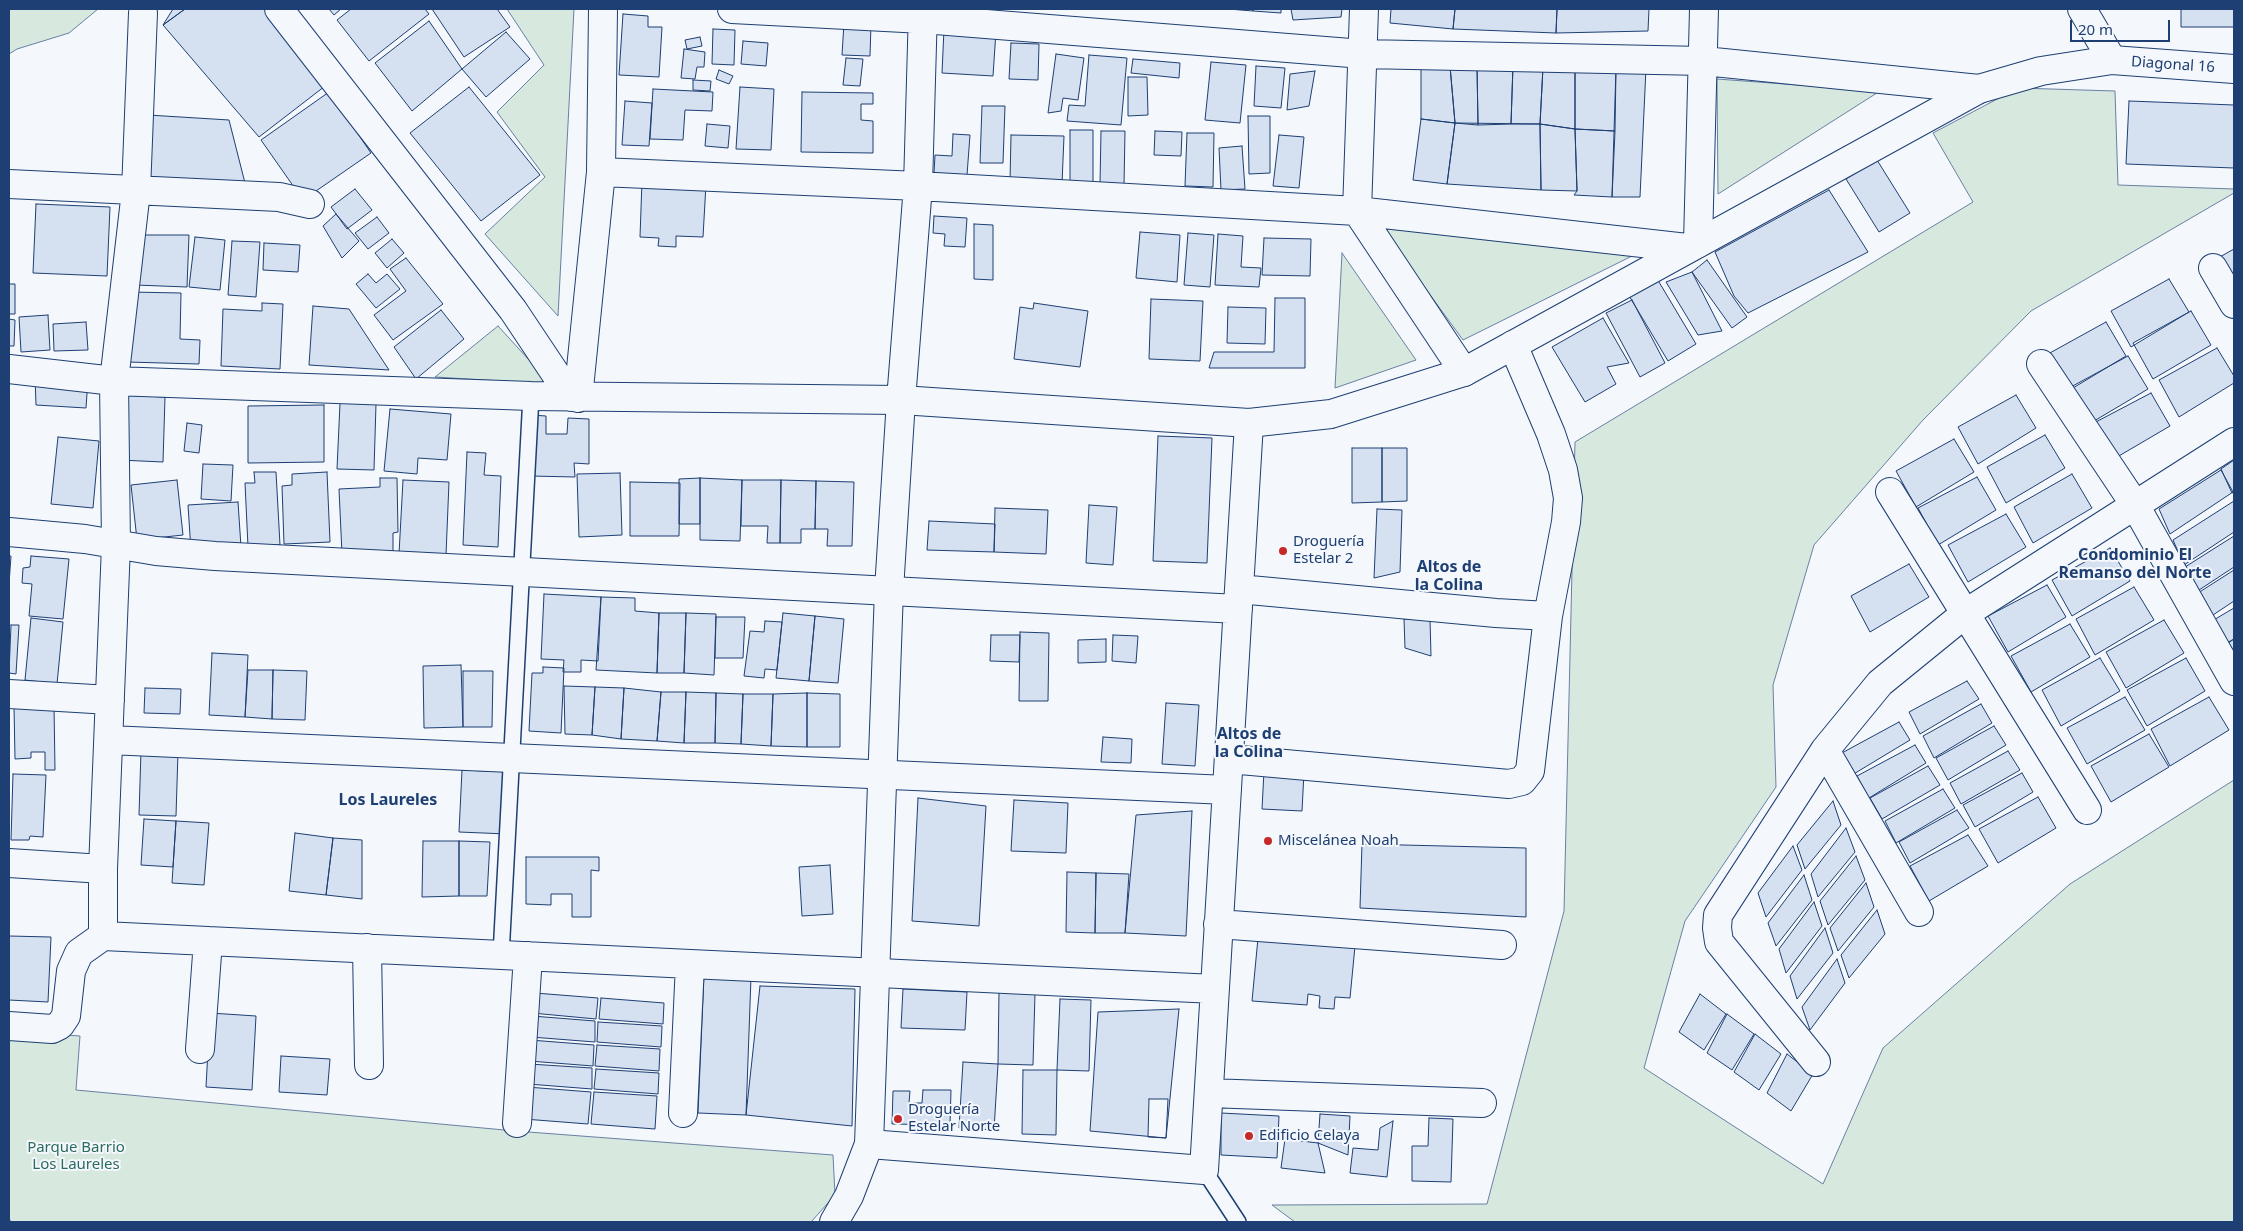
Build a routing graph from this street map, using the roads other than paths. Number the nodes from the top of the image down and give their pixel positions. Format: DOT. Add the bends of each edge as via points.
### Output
graph roads {
  1 [pos="280,9"];
  2 [pos="603,9"];
  3 [pos="732,9"];
  4 [pos="1364,9"];
  5 [pos="1704,9"];
  6 [pos="2082,9"];
  7 [pos="143,13"];
  8 [pos="923,14"];
  9 [pos="1363,54"];
  10 [pos="2112,60"];
  11 [pos="1704,61"];
  12 [pos="2234,69"];
  13 [pos="1979,89"];
  14 [pos="601,172"];
  15 [pos="9,184"];
  16 [pos="918,186"];
  17 [pos="136,191"];
  18 [pos="310,204"];
  19 [pos="1357,211"];
  20 [pos="1692,245"];
  21 [pos="2213,268"];
  22 [pos="2234,304"];
  23 [pos="1513,345"];
  24 [pos="2041,364"];
  25 [pos="9,368"];
  26 [pos="1464,372"];
  27 [pos="114,381"];
  28 [pos="530,396"];
  29 [pos="575,398"];
  30 [pos="901,400"];
  31 [pos="1250,423"];
  32 [pos="2234,442"];
  33 [pos="1890,492"];
  34 [pos="2135,505"];
  35 [pos="9,532"];
  36 [pos="116,545"];
  37 [pos="521,572"];
  38 [pos="889,590"];
  39 [pos="1239,599"];
  40 [pos="1966,612"];
  41 [pos="1548,616"];
  42 [pos="2234,681"];
  43 [pos="9,694"];
  44 [pos="110,700"];
  45 [pos="109,740"];
  46 [pos="1825,750"];
  47 [pos="511,759"];
  48 [pos="1229,759"];
  49 [pos="883,774"];
  50 [pos="1227,790"];
  51 [pos="2087,810"];
  52 [pos="9,863"];
  53 [pos="103,869"];
  54 [pos="1919,912"];
  55 [pos="1218,924"];
  56 [pos="102,936"];
  57 [pos="208,941"];
  58 [pos="1502,945"];
  59 [pos="367,948"];
  60 [pos="500,954"];
  61 [pos="528,956"];
  62 [pos="690,964"];
  63 [pos="876,973"];
  64 [pos="1215,989"];
  65 [pos="9,1026"];
  66 [pos="200,1049"];
  67 [pos="1816,1062"];
  68 [pos="368,1065"];
  69 [pos="1209,1093"];
  70 [pos="1482,1103"];
  71 [pos="683,1113"];
  72 [pos="517,1123"];
  73 [pos="870,1144"];
  74 [pos="1204,1170"];
  75 [pos="834,1222"];
  76 [pos="1238,1222"];
  1 -- 29 [label="street" via="513,310"];
  2 -- 14 [label="street"];
  3 -- 8 [label="street"];
  4 -- 9 [label="street"];
  5 -- 11 [label="street"];
  6 -- 10 [label="street"];
  7 -- 17 [label="street"];
  8 -- 9 [label="street"];
  8 -- 16 [label="street"];
  9 -- 11 [label="street"];
  9 -- 19 [label="street"];
  10 -- 12 [label="street, Diagonal 16"];
  10 -- 13 [label="street, Diagonal 16" via="2041,71"];
  11 -- 13 [label="street"];
  11 -- 20 [label="street"];
  13 -- 20 [label="street"];
  14 -- 16 [label="street"];
  14 -- 29 [label="street"];
  15 -- 17 [label="street"];
  16 -- 19 [label="street"];
  16 -- 30 [label="street"];
  17 -- 18 [label="street" via="279,197"];
  17 -- 27 [label="street"];
  19 -- 20 [label="street"];
  19 -- 26 [label="street"];
  20 -- 23 [label="street"];
  21 -- 22 [label="street"];
  23 -- 26 [label="street"];
  23 -- 41 [label="street" via="1564,470 1568,498"];
  24 -- 34 [label="street"];
  25 -- 27 [label="street"];
  26 -- 31 [label="street" via="1330,414"];
  27 -- 28 [label="street"];
  27 -- 36 [label="street"];
  28 -- 29 [label="street"];
  28 -- 37 [label="lane"];
  29 -- 30 [label="street"];
  30 -- 31 [label="street"];
  30 -- 38 [label="street"];
  31 -- 39 [label="street"];
  32 -- 34 [label="street"];
  33 -- 40 [label="street"];
  34 -- 40 [label="street"];
  34 -- 42 [label="street"];
  35 -- 36 [label="street" via="85,538"];
  36 -- 37 [label="street" via="214,556"];
  36 -- 44 [label="street"];
  37 -- 38 [label="street"];
  37 -- 47 [label="lane"];
  38 -- 39 [label="street"];
  38 -- 49 [label="street"];
  39 -- 41 [label="street"];
  39 -- 48 [label="street"];
  40 -- 46 [label="street" via="1880,683"];
  40 -- 51 [label="street"];
  41 -- 48 [label="street" via="1530,771 1522,781 1509,784"];
  43 -- 44 [label="street"];
  44 -- 45 [label="street"];
  45 -- 47 [label="street"];
  45 -- 53 [label="street"];
  46 -- 54 [label="street"];
  46 -- 67 [label="street" via="1718,915 1717,928 1719,942"];
  47 -- 49 [label="street"];
  47 -- 60 [label="lane"];
  48 -- 50 [label="street"];
  49 -- 50 [label="street"];
  49 -- 63 [label="street"];
  50 -- 55 [label="street"];
  52 -- 53 [label="street"];
  53 -- 56 [label="street"];
  55 -- 58 [label="street"];
  55 -- 64 [label="street"];
  56 -- 57 [label="street"];
  56 -- 65 [label="street" via="79,954 71,971 66,1016 60,1025 52,1029"];
  57 -- 59 [label="street"];
  57 -- 66 [label="street"];
  59 -- 60 [label="street"];
  59 -- 68 [label="street"];
  60 -- 61 [label="street"];
  61 -- 62 [label="street"];
  61 -- 72 [label="street"];
  62 -- 63 [label="street"];
  62 -- 71 [label="street"];
  63 -- 64 [label="street"];
  63 -- 73 [label="street"];
  64 -- 69 [label="street"];
  69 -- 70 [label="street"];
  69 -- 74 [label="street"];
  73 -- 74 [label="street"];
  73 -- 75 [label="street" via="849,1196"];
  74 -- 76 [label="lane"];
}
